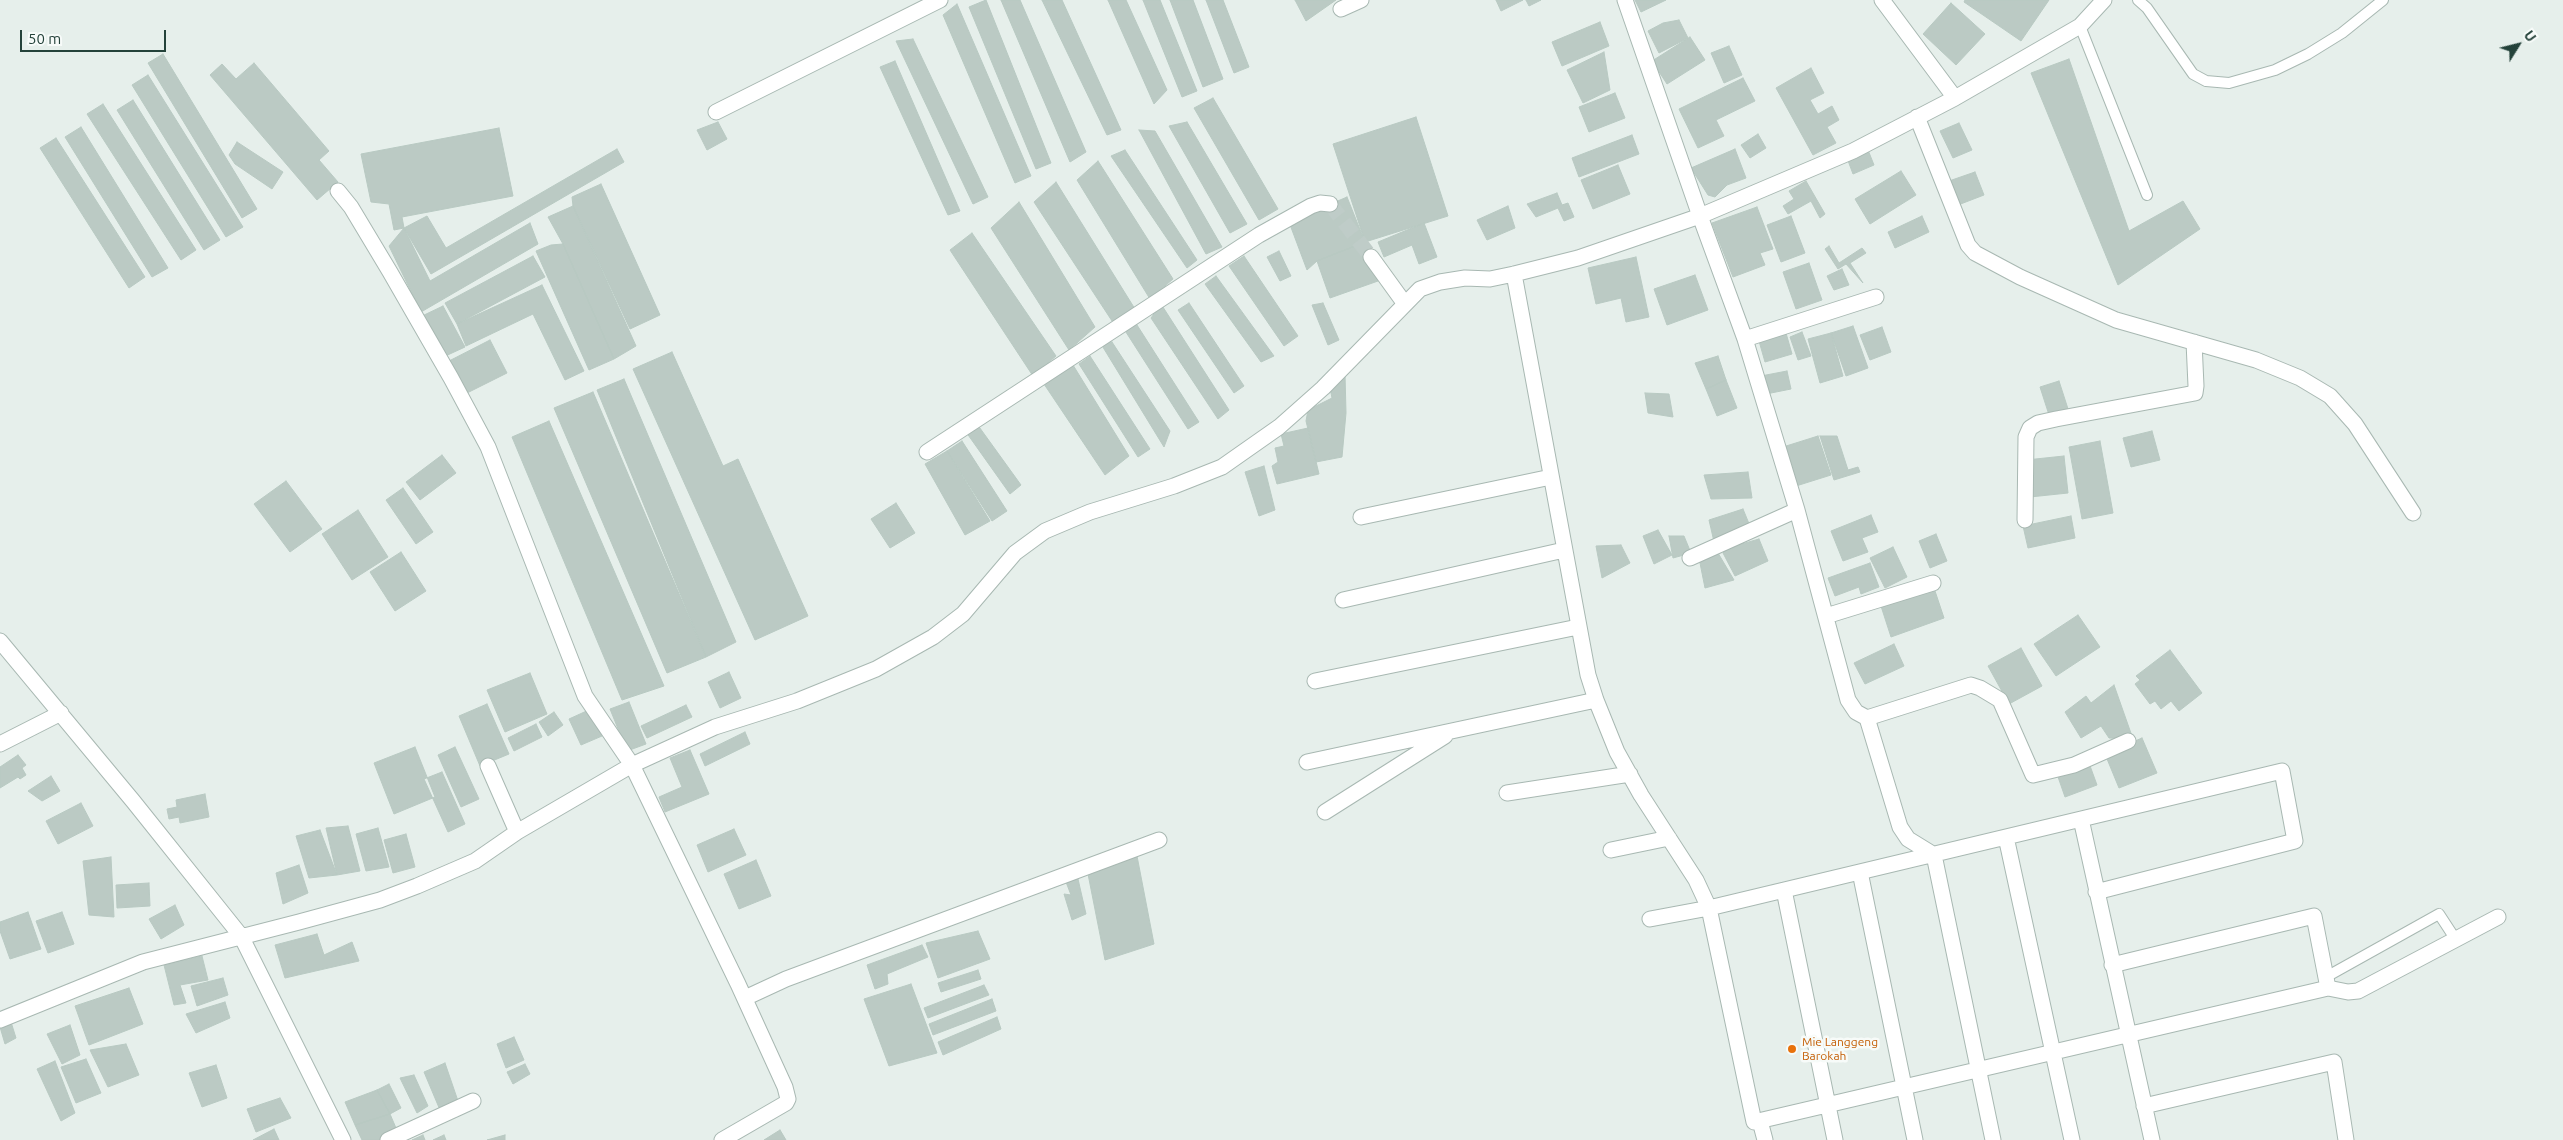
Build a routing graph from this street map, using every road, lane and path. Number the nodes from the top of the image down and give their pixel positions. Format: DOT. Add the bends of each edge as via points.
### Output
graph roads {
  1 [pos="940,0"];
  2 [pos="1361,0"];
  3 [pos="1625,0"];
  4 [pos="1882,0"];
  5 [pos="2104,0"];
  6 [pos="2138,0"];
  7 [pos="2383,0"];
  8 [pos="1340,9"];
  9 [pos="2080,26"];
  10 [pos="1955,98"];
  11 [pos="716,112"];
  12 [pos="1917,117"];
  13 [pos="338,192"];
  14 [pos="2147,195"];
  15 [pos="1330,204"];
  16 [pos="1700,216"];
  17 [pos="1371,257"];
  18 [pos="1514,274"];
  19 [pos="1876,297"];
  20 [pos="1405,304"];
  21 [pos="1745,339"];
  22 [pos="2194,342"];
  23 [pos="927,452"];
  24 [pos="1551,477"];
  25 [pos="1797,510"];
  26 [pos="2413,513"];
  27 [pos="1361,517"];
  28 [pos="2025,520"];
  29 [pos="1564,550"];
  30 [pos="1690,558"];
  31 [pos="1933,583"];
  32 [pos="1343,600"];
  33 [pos="1826,616"];
  34 [pos="1578,627"];
  35 [pos="0,641"];
  36 [pos="1314,681"];
  37 [pos="1596,700"];
  38 [pos="61,713"];
  39 [pos="1867,718"];
  40 [pos="1455,730"];
  41 [pos="2128,741"];
  42 [pos="0,744"];
  43 [pos="1307,762"];
  44 [pos="632,765"];
  45 [pos="488,766"];
  46 [pos="1630,774"];
  47 [pos="1507,793"];
  48 [pos="1325,812"];
  49 [pos="2081,819"];
  50 [pos="517,832"];
  51 [pos="2006,837"];
  52 [pos="1668,838"];
  53 [pos="1158,840"];
  54 [pos="1611,850"];
  55 [pos="1934,855"];
  56 [pos="1860,872"];
  57 [pos="1784,890"];
  58 [pos="2096,892"];
  59 [pos="1709,908"];
  60 [pos="2498,917"];
  61 [pos="1650,920"];
  62 [pos="241,936"];
  63 [pos="2456,940"];
  64 [pos="2112,965"];
  65 [pos="2327,982"];
  66 [pos="745,998"];
  67 [pos="0,1020"];
  68 [pos="2127,1035"];
  69 [pos="2052,1053"];
  70 [pos="1977,1070"];
  71 [pos="1902,1088"];
  72 [pos="473,1101"];
  73 [pos="1827,1106"];
  74 [pos="2144,1106"];
  75 [pos="1760,1121"];
  76 [pos="343,1140"];
  77 [pos="388,1140"];
  78 [pos="722,1140"];
  79 [pos="1765,1140"];
  80 [pos="1835,1140"];
  81 [pos="1915,1140"];
  82 [pos="1993,1140"];
  83 [pos="2072,1140"];
  84 [pos="2152,1140"];
  85 [pos="2346,1140"];
  1 -- 11 [label="street"];
  2 -- 8 [label="street"];
  3 -- 16 [label="street"];
  4 -- 10 [label="street"];
  5 -- 9 [label="street"];
  6 -- 7 [label="lane" via="2193,74 2206,81 2229,83 2275,70 2308,54 2342,33"];
  9 -- 10 [label="street"];
  9 -- 14 [label="lane"];
  10 -- 12 [label="street"];
  12 -- 16 [label="street" via="1853,151"];
  12 -- 22 [label="street" via="1968,245 1975,254 2020,278 2116,320"];
  13 -- 44 [label="street" via="351,207 390,272 488,447 585,696"];
  15 -- 23 [label="street" via="1311,206 1259,235"];
  16 -- 18 [label="street" via="1578,258"];
  16 -- 21 [label="street"];
  17 -- 20 [label="street"];
  18 -- 20 [label="street" via="1440,282 1420,289"];
  18 -- 24 [label="street"];
  19 -- 21 [label="street"];
  20 -- 44 [label="street" via="1323,388 1279,427 1222,467 1090,512 1045,531 1014,553 963,614 933,637 876,668 797,701 714,727"];
  21 -- 25 [label="street"];
  22 -- 26 [label="street" via="2256,360 2300,378 2330,396 2355,424"];
  22 -- 28 [label="street" via="2195,393 2056,419 2030,428 2026,436"];
  24 -- 27 [label="street"];
  24 -- 29 [label="street"];
  25 -- 30 [label="street"];
  25 -- 33 [label="street"];
  29 -- 32 [label="street"];
  29 -- 34 [label="street"];
  31 -- 33 [label="street"];
  33 -- 39 [label="street" via="1848,700 1856,712"];
  34 -- 36 [label="street"];
  34 -- 37 [label="street"];
  35 -- 38 [label="street"];
  37 -- 40 [label="street"];
  37 -- 46 [label="street" via="1617,752"];
  38 -- 42 [label="street"];
  38 -- 62 [label="street"];
  39 -- 41 [label="street" via="1971,686 1980,688 2000,700 2033,775 2074,765"];
  39 -- 55 [label="street" via="1900,827 1908,839"];
  40 -- 43 [label="street"];
  40 -- 48 [label="street"];
  44 -- 50 [label="street"];
  44 -- 66 [label="street"];
  45 -- 50 [label="street"];
  46 -- 47 [label="street"];
  46 -- 52 [label="street"];
  49 -- 51 [label="street"];
  49 -- 58 [label="street"];
  49 -- 58 [label="street" via="2282,770 2295,841"];
  50 -- 62 [label="street" via="475,861 380,900"];
  51 -- 55 [label="street"];
  51 -- 69 [label="street"];
  52 -- 54 [label="street"];
  52 -- 59 [label="street" via="1696,880"];
  53 -- 66 [label="street" via="786,979"];
  55 -- 56 [label="street"];
  55 -- 70 [label="street"];
  56 -- 57 [label="street"];
  56 -- 71 [label="street"];
  57 -- 59 [label="street"];
  57 -- 73 [label="street"];
  58 -- 64 [label="street"];
  59 -- 61 [label="street"];
  59 -- 75 [label="street" via="1754,1122"];
  60 -- 63 [label="street"];
  62 -- 67 [label="street" via="143,962"];
  62 -- 76 [label="street"];
  63 -- 65 [label="street" via="2358,991 2348,992"];
  63 -- 65 [label="lane" via="2440,914"];
  64 -- 65 [label="street" via="2314,916"];
  64 -- 68 [label="street"];
  65 -- 68 [label="street"];
  66 -- 78 [label="street" via="788,1098 781,1107"];
  68 -- 69 [label="street"];
  68 -- 74 [label="street"];
  69 -- 70 [label="street"];
  69 -- 83 [label="street"];
  70 -- 71 [label="street"];
  70 -- 82 [label="street"];
  71 -- 73 [label="street"];
  71 -- 81 [label="street"];
  72 -- 77 [label="street"];
  73 -- 75 [label="street"];
  73 -- 80 [label="street"];
  74 -- 84 [label="street"];
  74 -- 85 [label="street" via="2334,1062"];
  75 -- 79 [label="street"];
}
